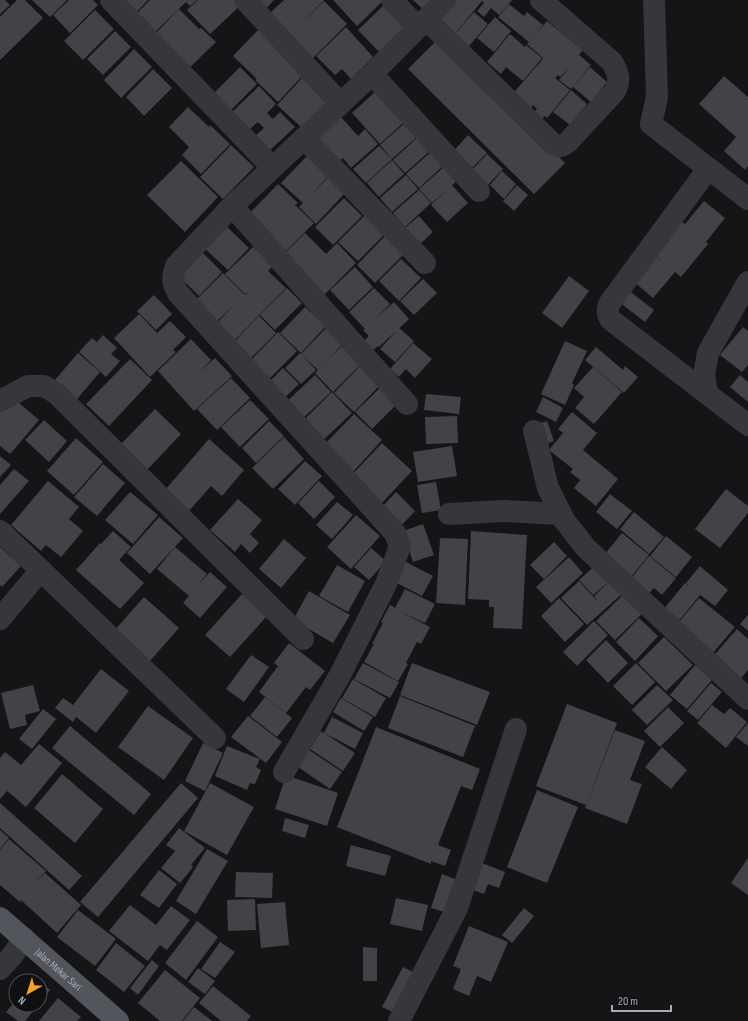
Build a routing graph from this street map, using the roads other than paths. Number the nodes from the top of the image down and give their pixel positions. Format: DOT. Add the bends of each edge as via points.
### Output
graph roads {
  1 [pos="112,0"];
  2 [pos="245,0"];
  3 [pos="392,0"];
  4 [pos="445,0"];
  5 [pos="540,0"];
  6 [pos="654,0"];
  7 [pos="422,24"];
  8 [pos="372,74"];
  9 [pos="340,103"];
  10 [pos="304,138"];
  11 [pos="272,167"];
  12 [pos="708,168"];
  13 [pos="479,191"];
  14 [pos="748,199"];
  15 [pos="232,206"];
  16 [pos="425,263"];
  17 [pos="748,282"];
  18 [pos="707,393"];
  19 [pos="0,401"];
  20 [pos="407,404"];
  21 [pos="748,425"];
  22 [pos="534,431"];
  23 [pos="449,514"];
  24 [pos="561,514"];
  25 [pos="0,531"];
  26 [pos="41,570"];
  27 [pos="0,619"];
  28 [pos="303,639"];
  29 [pos="748,699"];
  30 [pos="516,729"];
  31 [pos="216,738"];
  32 [pos="284,772"];
  33 [pos="0,918"];
  34 [pos="24,938"];
  35 [pos="0,969"];
  36 [pos="118,1021"];
  37 [pos="399,1021"];
  1 -- 11 [label="street"];
  2 -- 9 [label="street"];
  3 -- 7 [label="street"];
  4 -- 7 [label="street"];
  5 -- 7 [label="street" via="612,62 619,78 615,91 568,142 559,147"];
  6 -- 12 [label="street" via="657,97 651,124"];
  7 -- 8 [label="street"];
  8 -- 9 [label="street"];
  8 -- 13 [label="street"];
  9 -- 10 [label="street"];
  10 -- 11 [label="street"];
  10 -- 16 [label="street"];
  11 -- 15 [label="street"];
  12 -- 14 [label="street"];
  12 -- 18 [label="street" via="609,304 607,311 611,320"];
  15 -- 20 [label="street"];
  15 -- 32 [label="street" via="176,266 172,275 173,285 395,533 400,546 386,584 340,675"];
  17 -- 18 [label="street" via="708,353 704,375"];
  18 -- 21 [label="street"];
  19 -- 28 [label="street" via="28,386 44,386 57,394"];
  22 -- 24 [label="street" via="548,488"];
  23 -- 24 [label="street" via="504,511"];
  24 -- 29 [label="street" via="586,548"];
  25 -- 26 [label="street"];
  26 -- 27 [label="street"];
  26 -- 31 [label="street"];
  30 -- 37 [label="street" via="457,908"];
  33 -- 34 [label="main road, Jalan Mekar Sari"];
  34 -- 35 [label="street"];
  34 -- 36 [label="main road, Jalan Mekar Sari"];
}
